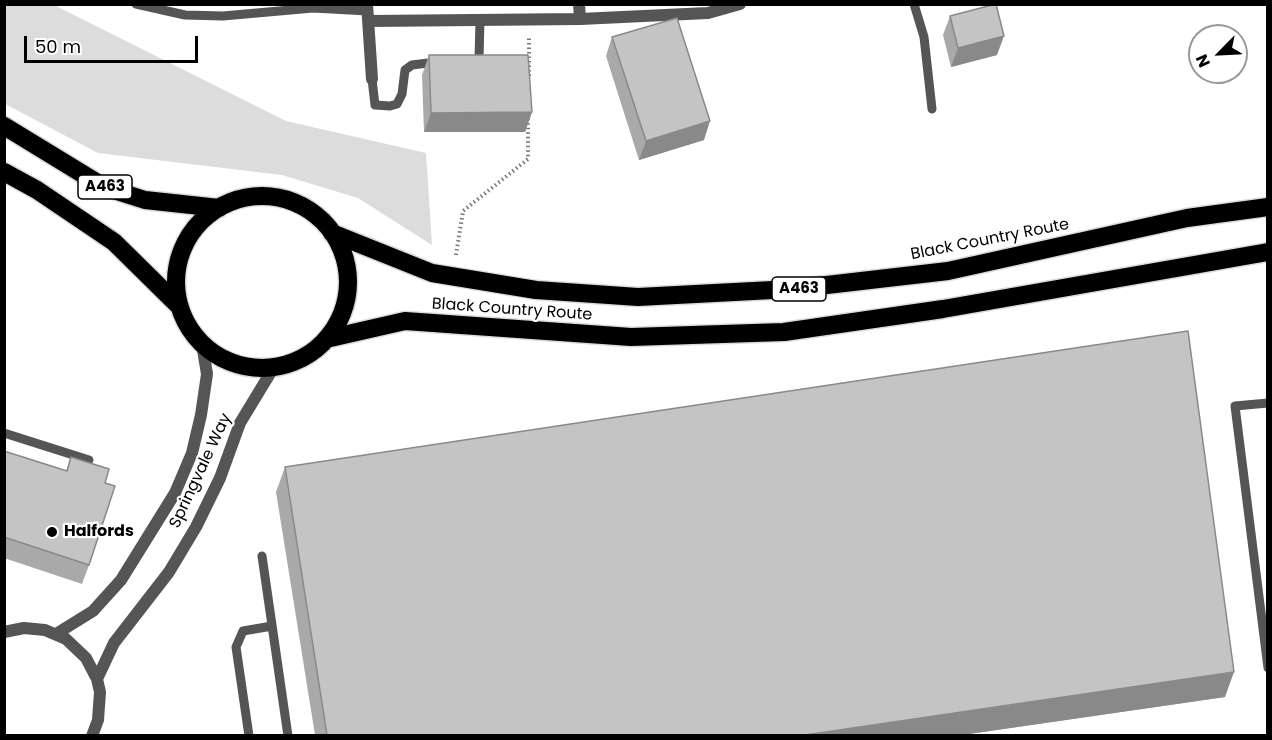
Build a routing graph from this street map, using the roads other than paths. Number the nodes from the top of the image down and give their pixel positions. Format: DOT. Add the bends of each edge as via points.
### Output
graph roads {
  1 [pos="136,4"];
  2 [pos="579,4"];
  3 [pos="740,4"];
  4 [pos="914,4"];
  5 [pos="368,12"];
  6 [pos="580,19"];
  7 [pos="480,20"];
  8 [pos="479,59"];
  9 [pos="490,59"];
  10 [pos="467,60"];
  11 [pos="444,62"];
  12 [pos="372,79"];
  13 [pos="932,109"];
  14 [pos="4,126"];
  15 [pos="4,172"];
  16 [pos="1268,196"];
  17 [pos="1268,207"];
  18 [pos="219,208"];
  19 [pos="1245,209"];
  20 [pos="332,233"];
  21 [pos="1268,252"];
  22 [pos="180,307"];
  23 [pos="326,339"];
  24 [pos="202,344"];
  25 [pos="274,367"];
  26 [pos="1268,403"];
  27 [pos="4,434"];
  28 [pos="89,460"];
  29 [pos="262,556"];
  30 [pos="272,626"];
  31 [pos="4,632"];
  32 [pos="56,634"];
  33 [pos="1268,668"];
  34 [pos="97,679"];
  35 [pos="98,720"];
  36 [pos="92,735"];
  37 [pos="104,735"];
  38 [pos="249,735"];
  39 [pos="288,735"];
  1 -- 5 [label="lane" via="185,15 223,16 313,8"];
  2 -- 6 [label="street"];
  3 -- 6 [label="street" via="708,13"];
  4 -- 13 [label="lane" via="924,37"];
  5 -- 7 [label="street"];
  5 -- 12 [label="street"];
  6 -- 7 [label="street"];
  7 -- 8 [label="lane"];
  8 -- 9 [label="lane"];
  8 -- 10 [label="lane"];
  11 -- 12 [label="lane" via="412,64 405,70 397,104 390,106 375,105"];
  14 -- 18 [label="highway, A463" via="104,187 145,200"];
  15 -- 22 [label="highway, A463" via="114,242"];
  16 -- 19 [label="street"];
  17 -- 19 [label="highway, Black Country Route / A463"];
  18 -- 20 [label="highway, A463" via="254,196 280,198 304,207"];
  18 -- 22 [label="highway, A463" via="194,229 179,258"];
  19 -- 20 [label="highway, Black Country Route / A463" via="1187,218 948,271 792,289 638,297 536,290 432,273"];
  20 -- 23 [label="highway, A463" via="346,267 347,288 337,324"];
  21 -- 23 [label="highway, Black Country Route / A463" via="943,309 784,332 631,337 405,321"];
  22 -- 24 [label="highway, A463"];
  23 -- 25 [label="highway, A463" via="303,357"];
  24 -- 25 [label="highway, A463" via="234,363"];
  24 -- 32 [label="street, Springvale Way" via="207,374 201,415 192,453 175,493 121,579 93,612"];
  25 -- 34 [label="street, Springvale Way" via="240,423 220,478 196,526 169,573 114,643"];
  26 -- 33 [label="lane" via="1234,406"];
  27 -- 28 [label="lane"];
  29 -- 30 [label="lane"];
  30 -- 38 [label="lane" via="243,631 236,647"];
  30 -- 39 [label="lane"];
  31 -- 32 [label="street" via="24,628"];
  32 -- 34 [label="street" via="77,648"];
  34 -- 35 [label="street"];
  35 -- 36 [label="street"];
  35 -- 37 [label="street"];
}
